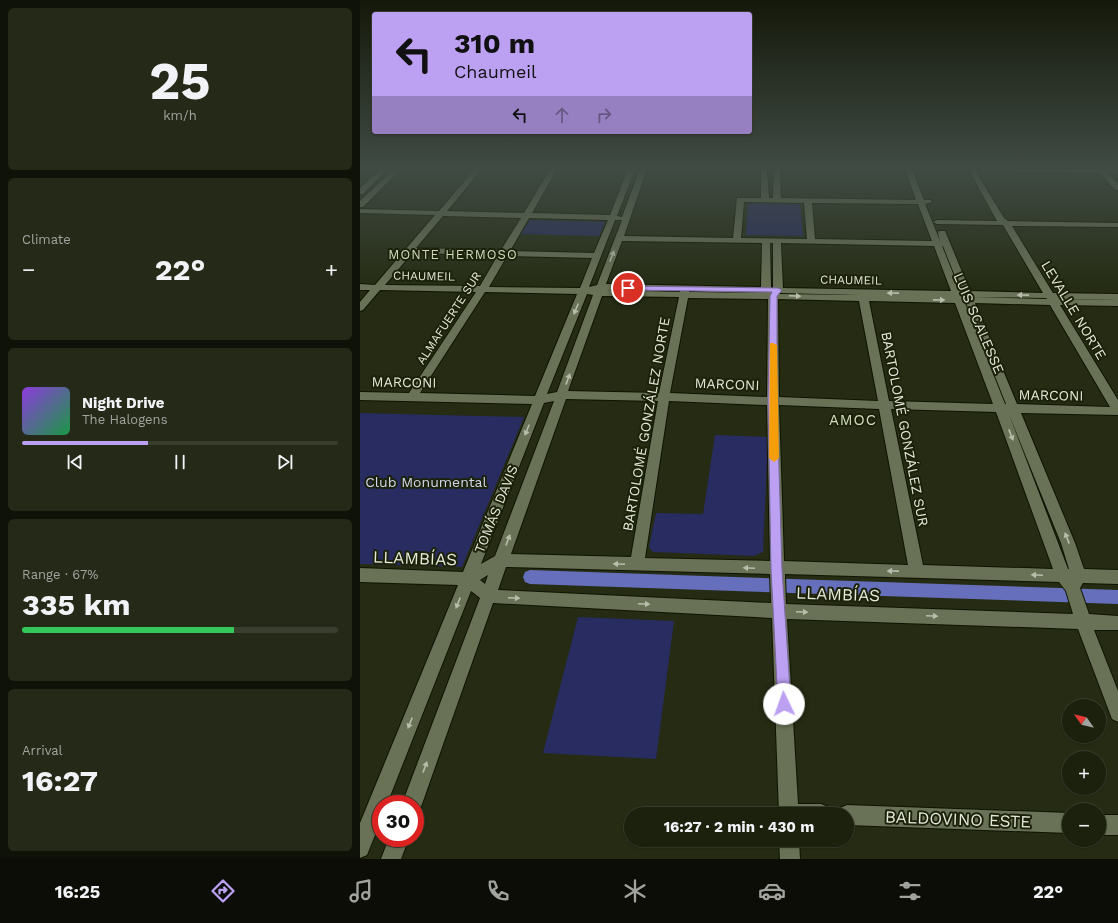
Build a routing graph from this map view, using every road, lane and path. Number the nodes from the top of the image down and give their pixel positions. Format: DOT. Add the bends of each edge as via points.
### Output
graph roads {
  1 [pos="444,209"];
  2 [pos="530,209"];
  3 [pos="616,209"];
  4 [pos="629,209"];
  5 [pos="739,209"];
  6 [pos="809,209"];
  7 [pos="928,209"];
  8 [pos="930,209"];
  9 [pos="995,209"];
  10 [pos="360,211"];
  11 [pos="440,214"];
  12 [pos="526,216"];
  13 [pos="612,218"];
  14 [pos="626,218"];
  15 [pos="938,222"];
  16 [pos="1006,223"];
  17 [pos="1118,225"];
  18 [pos="619,238"];
  19 [pos="737,240"];
  20 [pos="766,241"];
  21 [pos="777,241"];
  22 [pos="812,242"];
  23 [pos="942,244"];
  24 [pos="410,250"];
  25 [pos="504,253"];
  26 [pos="597,256"];
  27 [pos="360,287"];
  28 [pos="378,287"];
  29 [pos="482,290"];
  30 [pos="583,290"];
  31 [pos="599,290"];
  32 [pos="684,292"];
  33 [pos="772,292"];
  34 [pos="863,295"];
  35 [pos="963,297"];
  36 [pos="1118,297"];
  37 [pos="1051,299"];
  38 [pos="1118,303"];
  39 [pos="360,308"];
  40 [pos="562,395"];
  41 [pos="360,396"];
  42 [pos="664,397"];
  43 [pos="412,398"];
  44 [pos="539,400"];
  45 [pos="773,400"];
  46 [pos="885,406"];
  47 [pos="1001,409"];
  48 [pos="1015,409"];
  49 [pos="1118,411"];
  50 [pos="501,560"];
  51 [pos="637,564"];
  52 [pos="917,571"];
  53 [pos="777,574"];
  54 [pos="360,575"];
  55 [pos="1118,577"];
  56 [pos="468,579"];
  57 [pos="1072,580"];
  58 [pos="488,596"];
  59 [pos="779,604"];
  60 [pos="1081,614"];
  61 [pos="1118,623"];
  62 [pos="1118,713"];
  63 [pos="415,795"];
  64 [pos="789,807"];
  65 [pos="854,815"];
  66 [pos="1062,824"];
  67 [pos="1106,825"];
  68 [pos="1118,825"];
  69 [pos="396,847"];
  70 [pos="790,847"];
  71 [pos="360,848"];
  72 [pos="392,859"];
  73 [pos="790,859"];
  1 -- 11 [label="street"];
  2 -- 12 [label="street, ALMAFUERTE SUR"];
  3 -- 13 [label="street, TOMÁS DAVIS"];
  4 -- 14 [label="street, TOMÁS DAVIS"];
  5 -- 19 [label="street"];
  6 -- 22 [label="street"];
  7 -- 23 [label="street, LUIS SCALESSE"];
  8 -- 15 [label="street, LUIS SCALESSE"];
  9 -- 16 [label="street, LEVALLE NORTE"];
  10 -- 11 [label="street"];
  11 -- 12 [label="street"];
  11 -- 24 [label="street"];
  12 -- 13 [label="street"];
  12 -- 25 [label="street, ALMAFUERTE SUR"];
  13 -- 14 [label="street"];
  13 -- 26 [label="street, TOMÁS DAVIS"];
  14 -- 18 [label="street, TOMÁS DAVIS"];
  15 -- 16 [label="street"];
  15 -- 23 [label="street, LUIS SCALESSE"];
  16 -- 17 [label="street"];
  16 -- 37 [label="street, LEVALLE NORTE"];
  18 -- 19 [label="street"];
  31 -- 18 [label="street, TOMÁS DAVIS, one-way"];
  19 -- 20 [label="street"];
  20 -- 21 [label="street"];
  20 -- 33 [label="street"];
  21 -- 22 [label="street"];
  21 -- 33 [label="street"];
  22 -- 23 [label="street"];
  23 -- 35 [label="street, LUIS SCALESSE"];
  24 -- 25 [label="street"];
  24 -- 28 [label="street"];
  25 -- 26 [label="street"];
  25 -- 29 [label="street, ALMAFUERTE SUR"];
  26 -- 30 [label="street, TOMÁS DAVIS"];
  27 -- 28 [label="street, CHAUMEIL"];
  28 -- 29 [label="street, CHAUMEIL"];
  28 -- 39 [label="street"];
  29 -- 30 [label="street, CHAUMEIL"];
  29 -- 43 [label="street, ALMAFUERTE SUR"];
  30 -- 31 [label="street, CHAUMEIL"];
  30 -- 44 [label="street, TOMÁS DAVIS, one-way"];
  31 -- 32 [label="street, CHAUMEIL"];
  40 -- 31 [label="street, TOMÁS DAVIS, one-way"];
  32 -- 33 [label="street, CHAUMEIL"];
  32 -- 42 [label="street, BARTOLOMÉ GONZÁLEZ NORTE"];
  33 -- 34 [label="street, CHAUMEIL"];
  33 -- 45 [label="street"];
  34 -- 35 [label="street, CHAUMEIL"];
  34 -- 46 [label="street, BARTOLOMÉ GONZÁLEZ SUR"];
  35 -- 37 [label="street, CHAUMEIL"];
  35 -- 47 [label="street, LUIS SCALESSE"];
  35 -- 48 [label="street, LUIS SCALESSE"];
  36 -- 37 [label="street, CHAUMEIL"];
  37 -- 38 [label="street, CHAUMEIL"];
  37 -- 49 [label="street, LEVALLE NORTE"];
  40 -- 42 [label="street, MARCONI"];
  40 -- 44 [label="street, MARCONI"];
  50 -- 40 [label="street, TOMÁS DAVIS, one-way"];
  41 -- 43 [label="street, MARCONI"];
  42 -- 45 [label="street, MARCONI"];
  42 -- 51 [label="street, BARTOLOMÉ GONZÁLEZ NORTE"];
  43 -- 44 [label="street, MARCONI"];
  44 -- 56 [label="street, TOMÁS DAVIS, one-way"];
  45 -- 46 [label="street, MARCONI"];
  45 -- 53 [label="street"];
  46 -- 47 [label="street, MARCONI"];
  46 -- 52 [label="street, BARTOLOMÉ GONZÁLEZ SUR"];
  47 -- 48 [label="street, MARCONI"];
  47 -- 57 [label="street, LUIS SCALESSE, one-way"];
  48 -- 49 [label="street, MARCONI"];
  57 -- 48 [label="street, LUIS SCALESSE, one-way" via="1068,543"];
  51 -- 50 [label="street, LLAMBÍAS, one-way"];
  50 -- 56 [label="street, LLAMBÍAS"];
  50 -- 58 [label="street, TOMÁS DAVIS"];
  53 -- 51 [label="street, LLAMBÍAS, one-way"];
  52 -- 53 [label="street, LLAMBÍAS, one-way"];
  57 -- 52 [label="street, LLAMBÍAS, one-way"];
  53 -- 59 [label="street"];
  54 -- 56 [label="street, LLAMBÍAS"];
  55 -- 57 [label="street, LLAMBÍAS"];
  56 -- 58 [label="street, LLAMBÍAS"];
  56 -- 71 [label="street, TOMÁS DAVIS, one-way"];
  57 -- 60 [label="street, LUIS SCALESSE"];
  58 -- 59 [label="street, LLAMBÍAS, one-way"];
  63 -- 58 [label="street, TOMÁS DAVIS, one-way"];
  59 -- 60 [label="street, LLAMBÍAS, one-way"];
  59 -- 64 [label="street"];
  60 -- 61 [label="street, LLAMBÍAS"];
  60 -- 62 [label="street, LUIS SCALESSE"];
  65 -- 66 [label="street, BALDOVINO ESTE"];
  67 -- 68 [label="street"];
  69 -- 72 [label="street"];
  70 -- 73 [label="street"];
}
